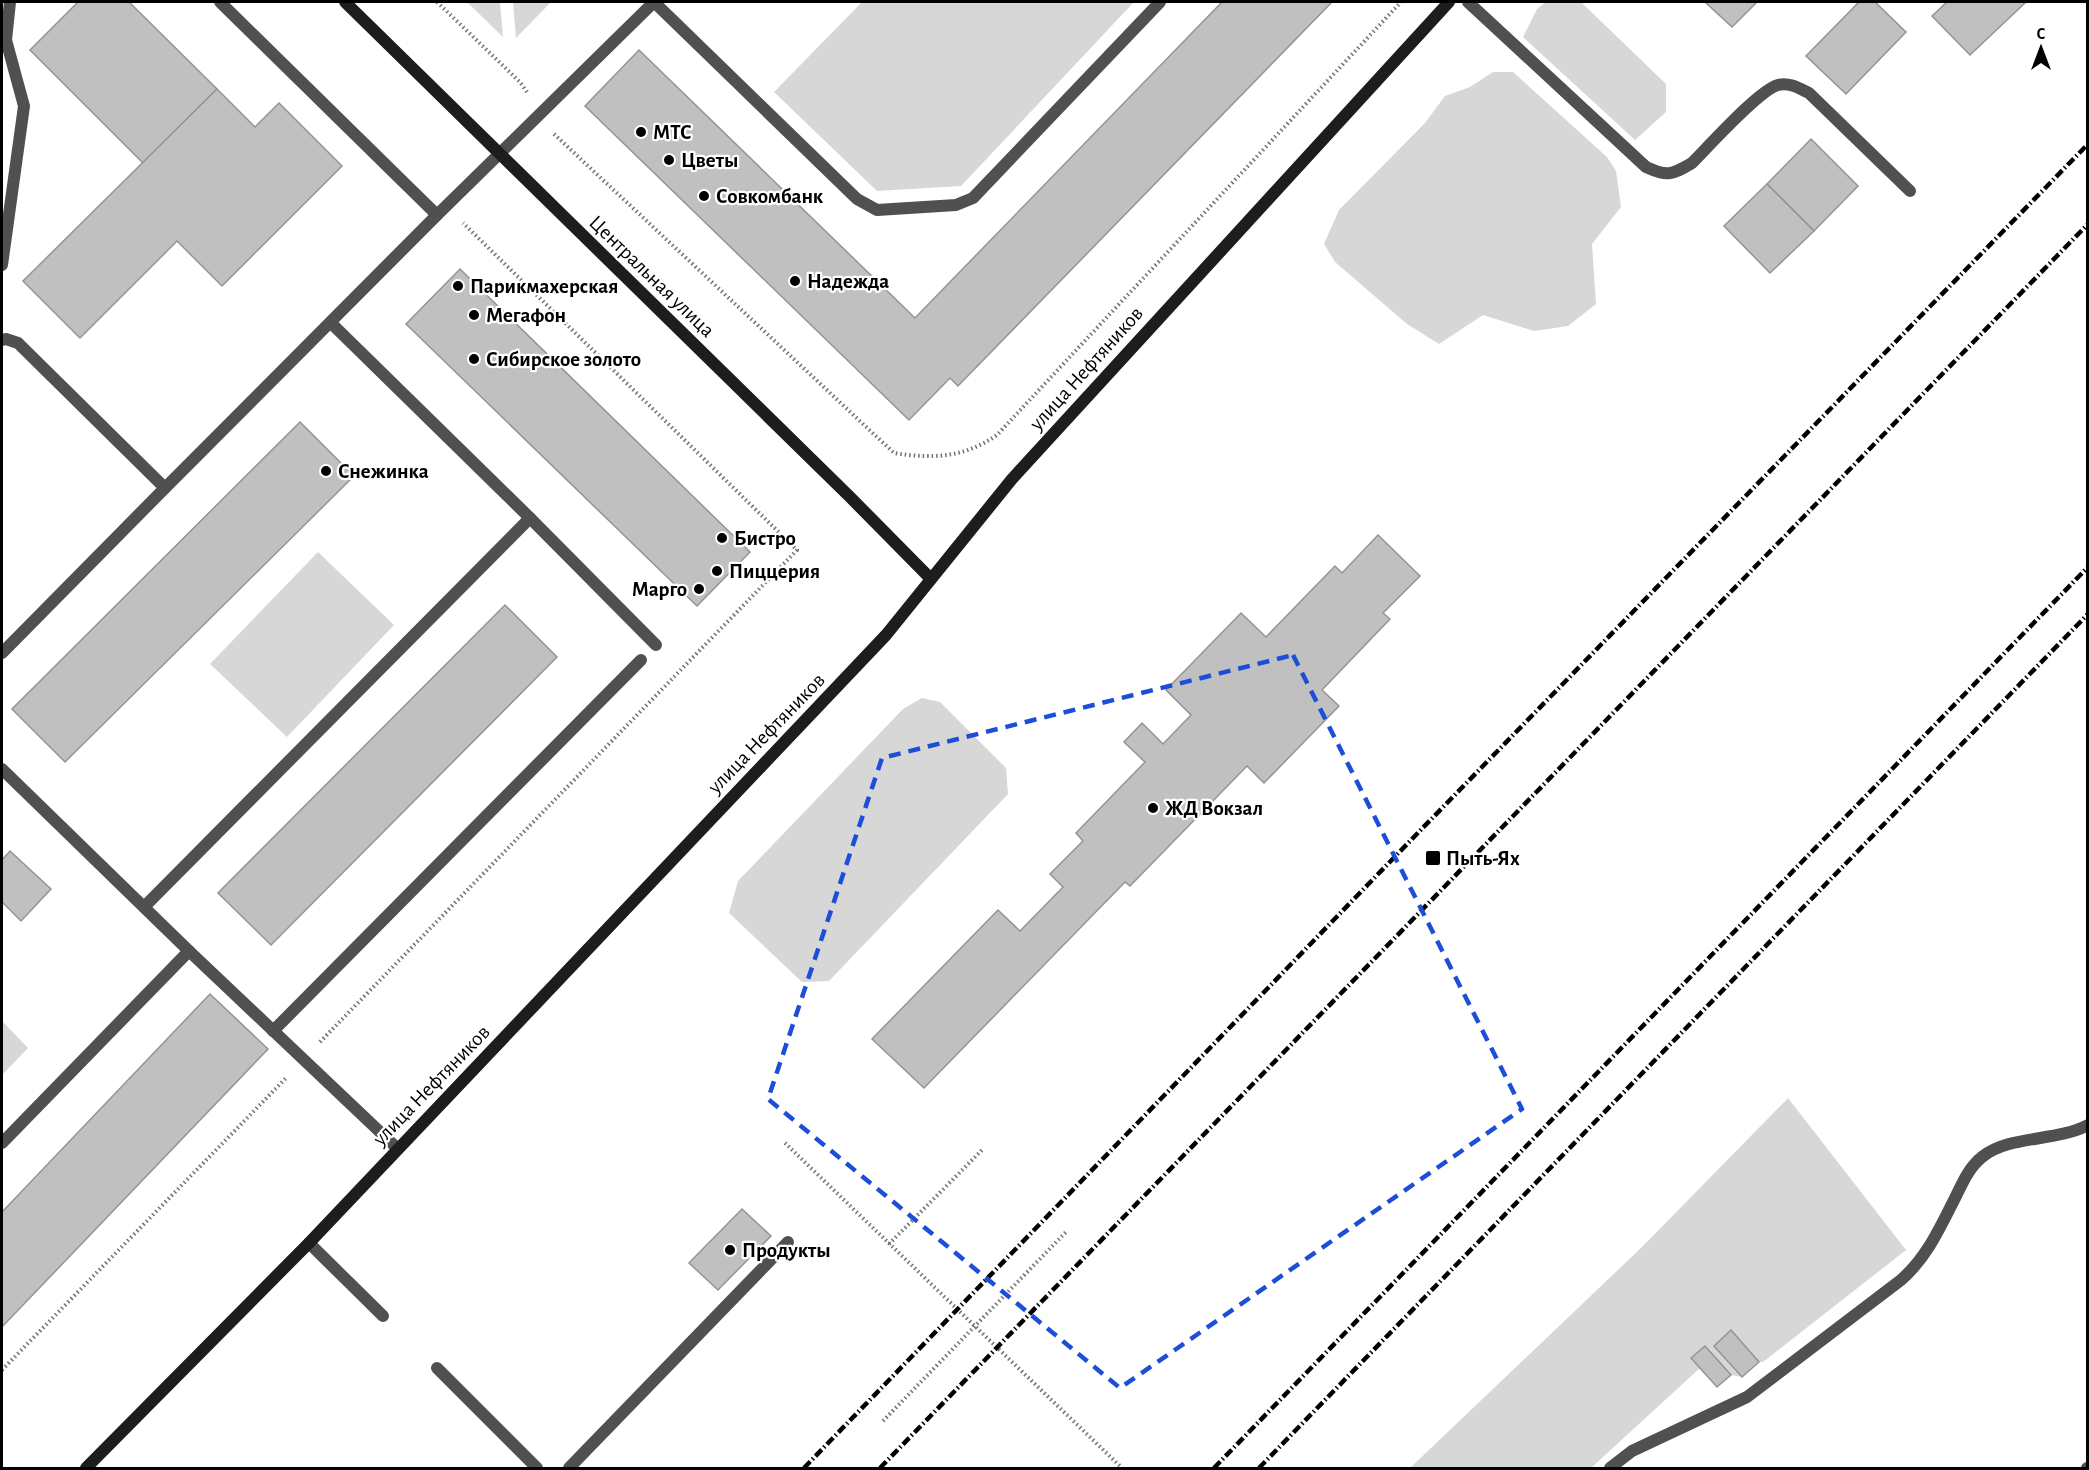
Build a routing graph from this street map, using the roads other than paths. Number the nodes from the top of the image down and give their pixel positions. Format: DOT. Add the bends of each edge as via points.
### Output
graph roads {
  1 [pos="220,2"];
  2 [pos="345,2"];
  3 [pos="654,2"];
  4 [pos="1160,2"];
  5 [pos="1449,2"];
  6 [pos="1467,2"];
  7 [pos="7,11"];
  8 [pos="499,153"];
  9 [pos="1910,191"];
  10 [pos="437,215"];
  11 [pos="2,265"];
  12 [pos="331,323"];
  13 [pos="2,340"];
  14 [pos="165,488"];
  15 [pos="530,518"];
  16 [pos="931,579"];
  17 [pos="656,645"];
  18 [pos="2,652"];
  19 [pos="641,660"];
  20 [pos="2,770"];
  21 [pos="144,907"];
  22 [pos="189,951"];
  23 [pos="273,1031"];
  24 [pos="2088,1125"];
  25 [pos="2,1143"];
  26 [pos="398,1149"];
  27 [pos="788,1242"];
  28 [pos="309,1243"];
  29 [pos="383,1316"];
  30 [pos="437,1368"];
  31 [pos="86,1468"];
  32 [pos="537,1468"];
  33 [pos="569,1468"];
  34 [pos="1610,1468"];
  1 -- 10 [label="lane"];
  2 -- 8 [label="street, Центральная улица"];
  3 -- 4 [label="lane" via="857,199 877,210 956,205 973,198"];
  3 -- 8 [label="lane"];
  5 -- 16 [label="street, улица Нефтяников" via="1012,479"];
  6 -- 9 [label="lane" via="1646,167 1663,175 1692,163 1763,92 1779,85 1809,93"];
  7 -- 11 [label="lane" via="6,40 24,106"];
  8 -- 10 [label="lane"];
  8 -- 16 [label="street, Центральная улица"];
  10 -- 12 [label="lane"];
  12 -- 14 [label="lane"];
  12 -- 15 [label="lane"];
  13 -- 14 [label="lane" via="18,343"];
  14 -- 18 [label="lane"];
  15 -- 17 [label="lane"];
  15 -- 21 [label="lane"];
  16 -- 26 [label="street, улица Нефтяников" via="886,635"];
  19 -- 23 [label="lane"];
  20 -- 21 [label="lane"];
  21 -- 22 [label="lane"];
  22 -- 23 [label="lane"];
  22 -- 25 [label="lane"];
  23 -- 26 [label="lane"];
  24 -- 34 [label="lane" via="1984,1155 1972,1166 1917,1266 1901,1280 1747,1397 1640,1446"];
  26 -- 28 [label="street, улица Нефтяников"];
  27 -- 33 [label="lane"];
  28 -- 29 [label="lane"];
  28 -- 31 [label="street, улица Нефтяников"];
  30 -- 32 [label="lane"];
}
